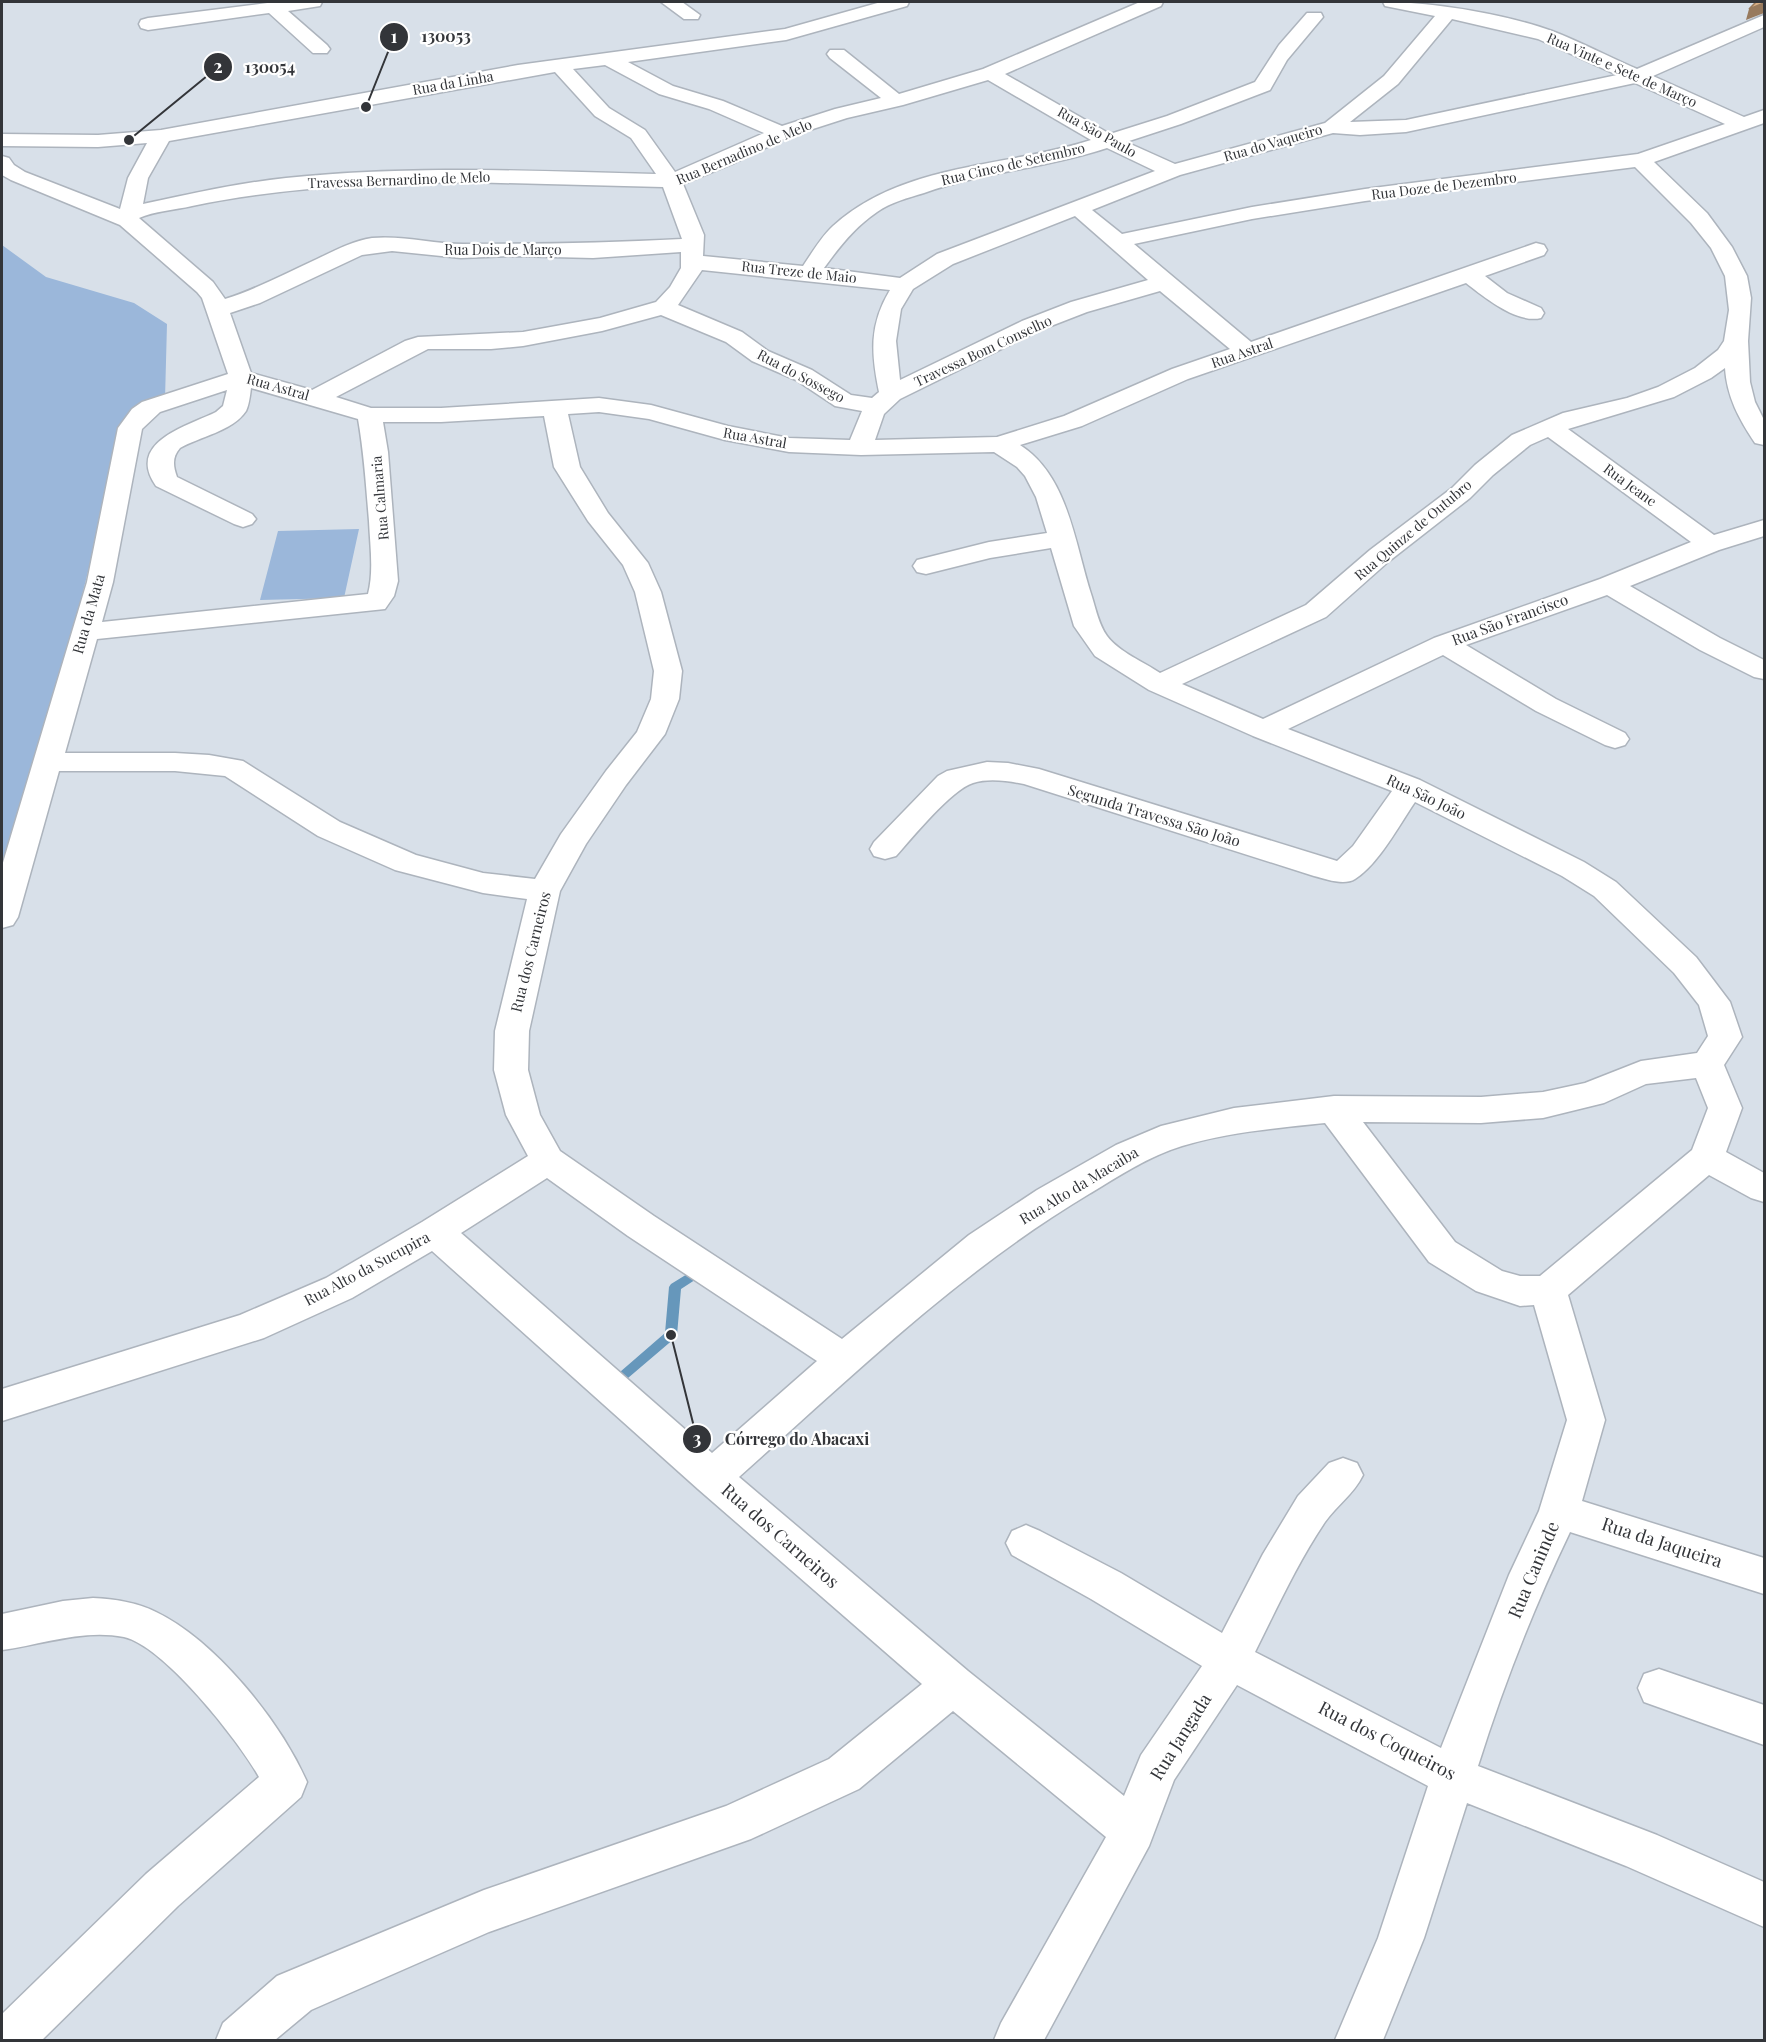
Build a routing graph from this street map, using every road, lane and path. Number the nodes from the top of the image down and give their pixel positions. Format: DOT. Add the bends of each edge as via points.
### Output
graph roads {
  1 [pos="313,2"];
  2 [pos="670,2"];
  3 [pos="900,2"];
  4 [pos="1154,2"];
  5 [pos="1392,2"];
  6 [pos="274,8"];
  7 [pos="1447,13"];
  8 [pos="691,15"];
  9 [pos="1314,17"];
  10 [pos="1764,20"];
  11 [pos="148,24"];
  12 [pos="320,49"];
  13 [pos="837,54"];
  14 [pos="607,58"];
  15 [pos="559,65"];
  16 [pos="990,73"];
  17 [pos="1638,76"];
  18 [pos="896,101"];
  19 [pos="1764,116"];
  20 [pos="1743,124"];
  21 [pos="1332,127"];
  22 [pos="782,133"];
  23 [pos="161,136"];
  24 [pos="2,140"];
  25 [pos="1107,141"];
  26 [pos="1640,160"];
  27 [pos="2,162"];
  28 [pos="1173,171"];
  29 [pos="671,181"];
  30 [pos="1076,207"];
  31 [pos="129,216"];
  32 [pos="1119,241"];
  33 [pos="1536,250"];
  34 [pos="693,254"];
  35 [pos="809,273"];
  36 [pos="1468,274"];
  37 [pos="1162,283"];
  38 [pos="904,285"];
  39 [pos="664,307"];
  40 [pos="218,309"];
  41 [pos="1533,314"];
  42 [pos="1736,341"];
  43 [pos="1247,351"];
  44 [pos="1703,373"];
  45 [pos="1736,374"];
  46 [pos="241,377"];
  47 [pos="1764,382"];
  48 [pos="315,398"];
  49 [pos="884,400"];
  50 [pos="555,407"];
  51 [pos="369,415"];
  52 [pos="1549,426"];
  53 [pos="1764,438"];
  54 [pos="999,444"];
  55 [pos="861,448"];
  56 [pos="243,519"];
  57 [pos="1764,528"];
  58 [pos="1061,539"];
  59 [pos="1710,544"];
  60 [pos="926,566"];
  61 [pos="1609,585"];
  62 [pos="85,632"];
  63 [pos="1444,644"];
  64 [pos="1764,671"];
  65 [pos="1159,684"];
  66 [pos="1263,730"];
  67 [pos="1615,740"];
  68 [pos="46,762"];
  69 [pos="1410,787"];
  70 [pos="885,849"];
  71 [pos="544,891"];
  72 [pos="2,916"];
  73 [pos="1707,1064"];
  74 [pos="1334,1109"];
  75 [pos="1707,1157"];
  76 [pos="548,1161"];
  77 [pos="1764,1190"];
  78 [pos="435,1232"];
  79 [pos="1548,1290"];
  80 [pos="844,1360"];
  81 [pos="2,1405"];
  82 [pos="1343,1475"];
  83 [pos="712,1477"];
  84 [pos="1560,1511"];
  85 [pos="1026,1543"];
  86 [pos="1764,1576"];
  87 [pos="2,1632"];
  88 [pos="1230,1660"];
  89 [pos="953,1685"];
  90 [pos="1659,1688"];
  91 [pos="1764,1725"];
  92 [pos="1453,1777"];
  93 [pos="1132,1831"];
  94 [pos="1764,1905"];
  95 [pos="9,2040"];
  96 [pos="240,2040"];
  97 [pos="1018,2040"];
  98 [pos="1359,2040"];
  1 -- 6 [label="street"];
  2 -- 8 [label="street"];
  3 -- 14 [label="street, Rua da Linha" via="786,34"];
  4 -- 16 [label="street, Rua Bernadino de Melo"];
  5 -- 7 [label="street, Rua Vinte e Sete de Março"];
  6 -- 11 [label="street"];
  6 -- 12 [label="street"];
  7 -- 17 [label="street, Rua Vinte e Sete de Março" via="1545,35"];
  7 -- 21 [label="street" via="1391,80"];
  9 -- 25 [label="street, Rua Cinco de Setembro" via="1286,49 1263,86"];
  10 -- 17 [label="street, Rua do Vaqueiro"];
  13 -- 18 [label="street"];
  14 -- 15 [label="street, Rua da Linha"];
  14 -- 22 [label="street" via="666,90 716,105"];
  15 -- 23 [label="street, Rua da Linha"];
  15 -- 29 [label="street" via="602,112 638,134"];
  16 -- 18 [label="street, Rua Bernadino de Melo"];
  16 -- 25 [label="street, Rua São Paulo"];
  17 -- 20 [label="street, Rua Vinte e Sete de Março"];
  17 -- 21 [label="street, Rua do Vaqueiro" via="1406,126"];
  18 -- 22 [label="street, Rua Bernadino de Melo" via="842,112"];
  19 -- 20 [label="street, Rua Doze de Dezembro"];
  20 -- 26 [label="street, Rua Doze de Dezembro"];
  21 -- 28 [label="street, Rua do Vaqueiro"];
  22 -- 29 [label="street, Rua Bernadino de Melo"];
  23 -- 24 [label="street, Rua da Linha" via="98,141"];
  23 -- 31 [label="street" via="138,178"];
  25 -- 28 [label="street, Rua São Paulo"];
  25 -- 35 [label="street, Rua Cinco de Setembro" via="1075,152 955,175 890,197 871,206 839,232"];
  26 -- 32 [label="street, Rua Doze de Dezembro" via="1263,211"];
  26 -- 42 [label="street" via="1699,218 1745,277"];
  27 -- 31 [label="street" via="18,176"];
  28 -- 30 [label="street, Rua do Vaqueiro"];
  29 -- 31 [label="street, Travessa Bernardino de Melo" via="375,178 232,191"];
  29 -- 34 [label="street, Rua Bernadino de Melo" via="693,235"];
  30 -- 32 [label="street"];
  30 -- 38 [label="street, Rua do Vaqueiro" via="945,260"];
  31 -- 40 [label="street, Rua Astral" via="206,287"];
  32 -- 37 [label="street"];
  33 -- 36 [label="street, Rua Astral"];
  34 -- 35 [label="street, Rua Treze de Maio"];
  34 -- 39 [label="street" via="692,268 680,291"];
  34 -- 40 [label="street, Rua Dois de Março" via="461,251 371,245"];
  35 -- 38 [label="street, Rua Treze de Maio"];
  36 -- 41 [label="street" via="1499,298"];
  36 -- 43 [label="street, Rua Astral"];
  37 -- 43 [label="street"];
  37 -- 49 [label="street, Travessa Bom Conselho" via="1030,326"];
  38 -- 49 [label="street, Rua do Vaqueiro" via="890,309"];
  39 -- 48 [label="street" via="523,339 419,344"];
  39 -- 49 [label="street, Rua do Sossego" via="734,337 760,356 804,375 844,401"];
  40 -- 46 [label="street, Rua Astral"];
  42 -- 44 [label="street, Rua Quinze de Outubro" via="1727,355"];
  42 -- 45 [label="street"];
  43 -- 54 [label="street, Rua Astral" via="1180,374 1073,421"];
  44 -- 45 [label="street"];
  44 -- 52 [label="street, Rua Quinze de Outubro" via="1635,403"];
  45 -- 47 [label="street"];
  45 -- 53 [label="street" via="1742,404"];
  46 -- 48 [label="street, Rua Astral"];
  46 -- 56 [label="street" via="235,410 172,441 165,449 160,469 165,481"];
  46 -- 62 [label="street, Rua da Mata" via="151,407 130,428 100,582"];
  48 -- 51 [label="street, Rua Astral"];
  49 -- 55 [label="street" via="866,424"];
  50 -- 51 [label="street, Rua Astral" via="441,415"];
  50 -- 55 [label="street, Rua Astral" via="623,407 760,441"];
  50 -- 71 [label="street, Rua dos Carneiros" via="567,467 597,516 635,563 648,592 668,671 665,699 651,734 572,841"];
  51 -- 62 [label="street, Rua Calmaria" via="376,452 385,581 375,603"];
  52 -- 59 [label="street, Rua Jeane"];
  52 -- 65 [label="street, Rua Quinze de Outubro" via="1521,440 1461,494 1379,556 1316,611"];
  54 -- 55 [label="street, Rua Astral"];
  54 -- 58 [label="street, Rua São João" via="1034,470 1048,492"];
  57 -- 59 [label="street, Rua São Francisco"];
  58 -- 60 [label="street" via="989,550"];
  58 -- 65 [label="street, Rua São João" via="1096,640 1105,650"];
  59 -- 61 [label="street, Rua São Francisco"];
  61 -- 63 [label="street, Rua São Francisco"];
  61 -- 64 [label="street" via="1710,645"];
  62 -- 68 [label="street, Rua da Mata"];
  63 -- 66 [label="street, Rua São Francisco"];
  63 -- 67 [label="street" via="1546,705"];
  65 -- 66 [label="street, Rua São João"];
  66 -- 69 [label="street, Rua São João"];
  68 -- 71 [label="street" via="175,762 233,768 329,829 406,863 483,883"];
  68 -- 72 [label="street, Rua da Mata"];
  69 -- 70 [label="street, Segunda Travessa São João" via="1364,854 1344,872 1029,776 993,771 960,775 948,783"];
  69 -- 73 [label="street, Rua São João" via="1573,869 1630,910 1685,965 1714,1002 1725,1037"];
  71 -- 76 [label="street, Rua dos Carneiros" via="512,1031 511,1070 523,1115"];
  73 -- 74 [label="street, Rua Alto da Macaiba" via="1641,1072 1592,1094 1543,1105 1481,1110"];
  73 -- 75 [label="street" via="1725,1108"];
  74 -- 79 [label="street" via="1442,1252 1490,1281 1520,1291"];
  74 -- 80 [label="street, Rua Alto da Macaiba" via="1234,1120 1173,1135 1128,1154 982,1245"];
  75 -- 77 [label="street"];
  75 -- 79 [label="street"];
  76 -- 78 [label="street, Rua Alto da Sucupira"];
  76 -- 80 [label="street, Rua dos Carneiros"];
  78 -- 81 [label="street, Rua Alto da Sucupira" via="339,1288 251,1327"];
  78 -- 83 [label="street, Rua dos Carneiros"];
  79 -- 84 [label="street, Rua Caninde" via="1586,1420"];
  80 -- 83 [label="street, Rua Alto da Macaiba"];
  82 -- 88 [label="street, Rua Jangada" via="1312,1508"];
  83 -- 89 [label="street, Rua dos Carneiros"];
  84 -- 86 [label="street, Rua da Jaqueira"];
  84 -- 92 [label="street, Rua Caninde" via="1529,1575 1470,1721"];
  85 -- 88 [label="street, Rua dos Coqueiros"];
  87 -- 95 [label="street" via="78,1617 124,1619 147,1625 177,1649 237,1710 258,1736 285,1782 162,1890"];
  88 -- 92 [label="street, Rua dos Coqueiros"];
  88 -- 93 [label="street, Rua Jangada" via="1156,1769"];
  89 -- 93 [label="street, Rua dos Carneiros"];
  89 -- 96 [label="street" via="844,1774 735,1824 484,1912 294,1993"];
  90 -- 91 [label="street"];
  92 -- 94 [label="street, Rua dos Coqueiros" via="1641,1850"];
  92 -- 98 [label="street, Rua Caninde" via="1401,1938"];
  93 -- 97 [label="street, Rua Jangada"];
}
